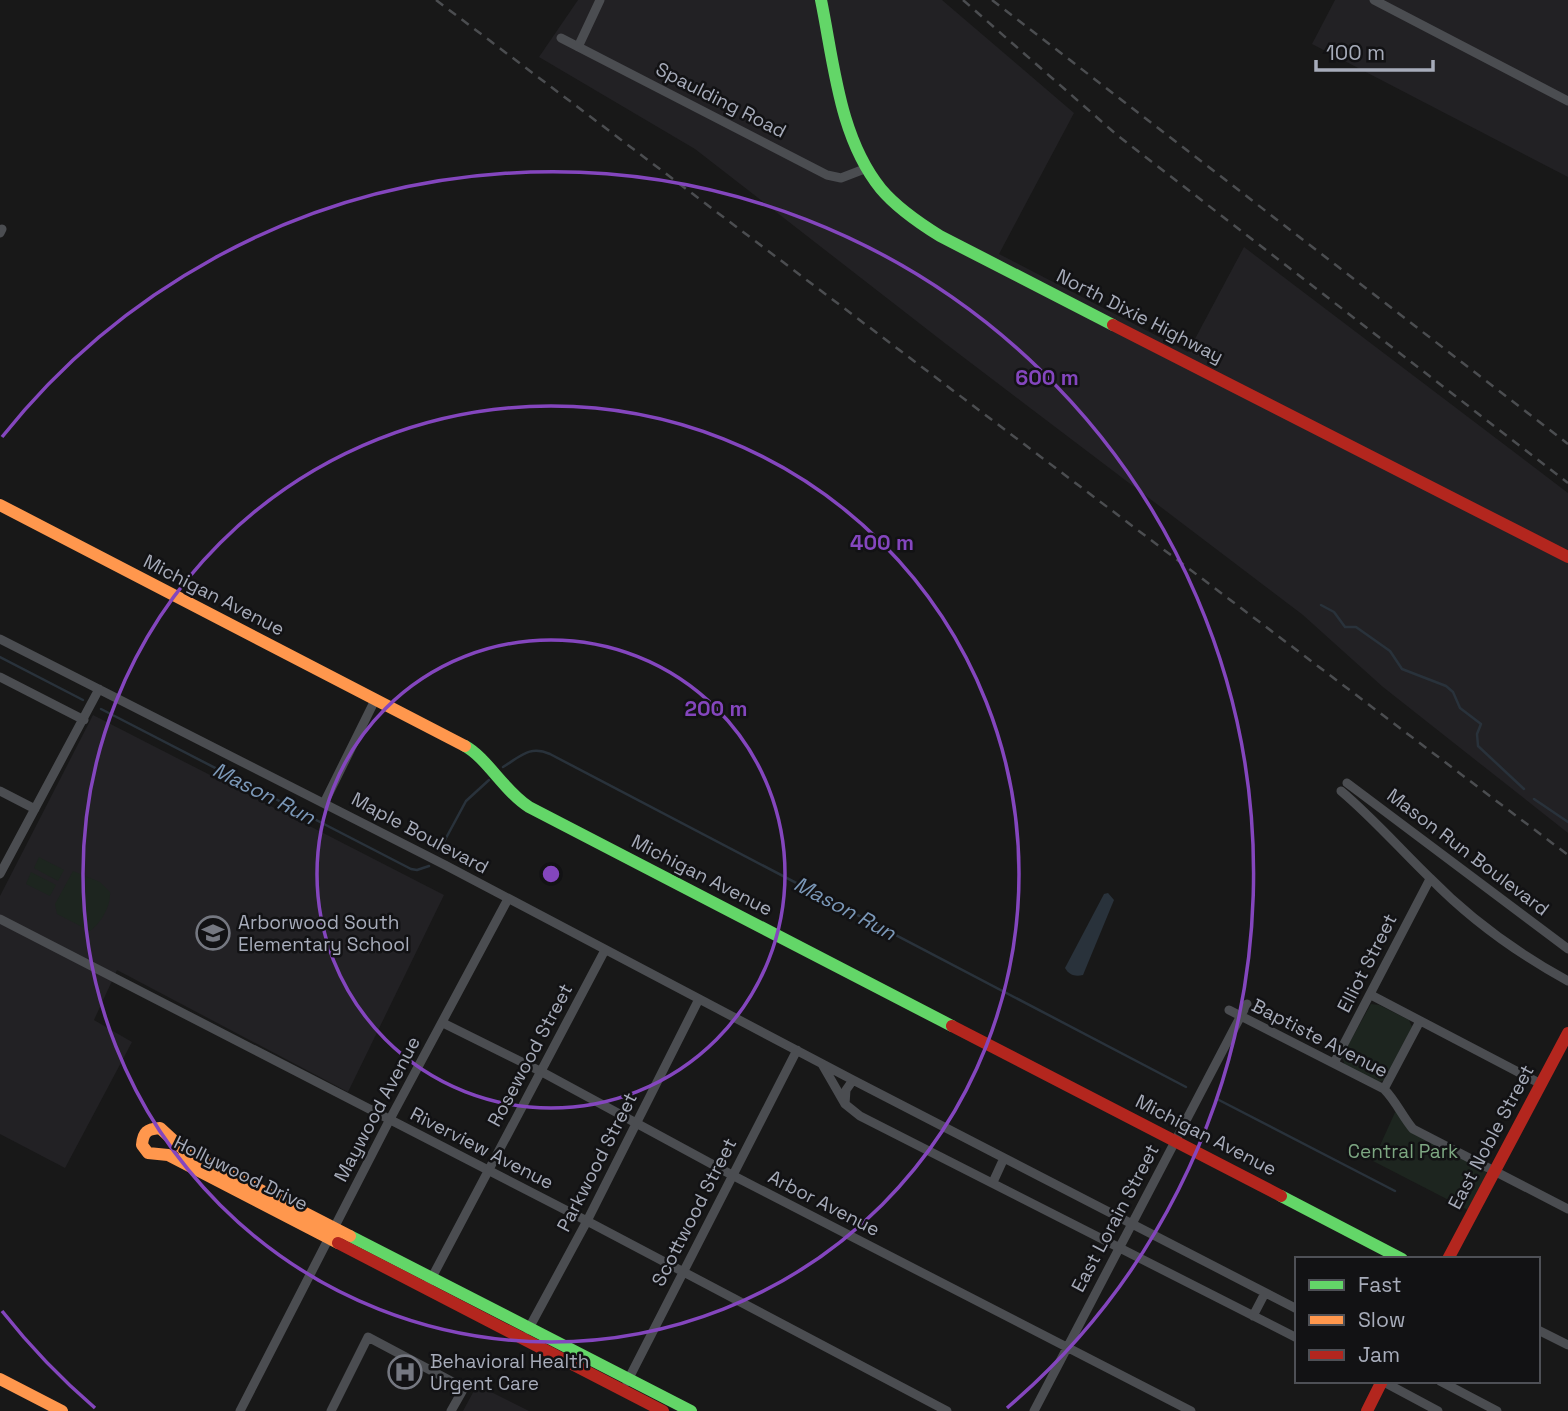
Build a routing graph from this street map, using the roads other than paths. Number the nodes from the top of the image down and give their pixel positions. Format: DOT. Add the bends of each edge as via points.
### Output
graph roads {
  1 [pos="600,0"];
  2 [pos="821,0"];
  3 [pos="1374,0"];
  4 [pos="561,38"];
  5 [pos="578,47"];
  6 [pos="1568,100"];
  7 [pos="867,168"];
  8 [pos="0,505"];
  9 [pos="1568,557"];
  10 [pos="0,639"];
  11 [pos="0,677"];
  12 [pos="99,689"];
  13 [pos="375,700"];
  14 [pos="84,720"];
  15 [pos="1347,783"];
  16 [pos="0,791"];
  17 [pos="1341,791"];
  18 [pos="1359,792"];
  19 [pos="1352,801"];
  20 [pos="324,803"];
  21 [pos="35,809"];
  22 [pos="0,874"];
  23 [pos="1430,878"];
  24 [pos="508,899"];
  25 [pos="0,919"];
  26 [pos="1568,949"];
  27 [pos="605,950"];
  28 [pos="1568,981"];
  29 [pos="1371,995"];
  30 [pos="698,999"];
  31 [pos="1247,1004"];
  32 [pos="1229,1010"];
  33 [pos="1241,1017"];
  34 [pos="1420,1021"];
  35 [pos="443,1023"];
  36 [pos="1568,1033"];
  37 [pos="797,1051"];
  38 [pos="821,1062"];
  39 [pos="1334,1063"];
  40 [pos="542,1072"];
  41 [pos="852,1080"];
  42 [pos="1541,1084"];
  43 [pos="1384,1089"];
  44 [pos="845,1104"];
  45 [pos="389,1121"];
  46 [pos="636,1123"];
  47 [pos="1175,1141"];
  48 [pos="1004,1158"];
  49 [pos="488,1170"];
  50 [pos="1493,1171"];
  51 [pos="732,1175"];
  52 [pos="993,1182"];
  53 [pos="1568,1209"];
  54 [pos="587,1221"];
  55 [pos="1131,1222"];
  56 [pos="333,1233"];
  57 [pos="1118,1248"];
  58 [pos="1398,1257"];
  59 [pos="1449,1257"];
  60 [pos="682,1272"];
  61 [pos="429,1284"];
  62 [pos="1265,1293"];
  63 [pos="1295,1308"];
  64 [pos="1254,1316"];
  65 [pos="1540,1331"];
  66 [pos="526,1333"];
  67 [pos="1295,1337"];
  68 [pos="1568,1345"];
  69 [pos="1065,1348"];
  70 [pos="0,1379"];
  71 [pos="1381,1383"];
  72 [pos="1386,1383"];
  73 [pos="1444,1383"];
  74 [pos="626,1384"];
  75 [pos="62,1411"];
  76 [pos="240,1411"];
  77 [pos="331,1411"];
  78 [pos="451,1411"];
  79 [pos="663,1411"];
  80 [pos="691,1411"];
  81 [pos="947,1411"];
  82 [pos="1034,1411"];
  83 [pos="1191,1411"];
  84 [pos="1367,1411"];
  85 [pos="1438,1411"];
  86 [pos="1497,1411"];
  1 -- 5 [label="street"];
  2 -- 7 [label="street, North Dixie Highway" via="849,129"];
  3 -- 6 [label="street"];
  4 -- 5 [label="street, Spaulding Road"];
  5 -- 7 [label="street, Spaulding Road" via="827,175 841,178"];
  7 -- 9 [label="street, North Dixie Highway" via="898,206 940,236"];
  8 -- 13 [label="street, Michigan Avenue"];
  10 -- 12 [label="street, Maple Boulevard"];
  11 -- 14 [label="street"];
  12 -- 14 [label="street"];
  12 -- 20 [label="street, Maple Boulevard"];
  13 -- 20 [label="street"];
  13 -- 47 [label="street, Michigan Avenue" via="470,749 511,797 528,807"];
  14 -- 21 [label="street"];
  15 -- 18 [label="street, Mason Run Boulevard"];
  16 -- 21 [label="street"];
  17 -- 19 [label="street, Mason Run Boulevard"];
  18 -- 19 [label="street"];
  18 -- 26 [label="street, Mason Run Boulevard"];
  19 -- 23 [label="street, Mason Run Boulevard"];
  20 -- 24 [label="street, Maple Boulevard"];
  21 -- 22 [label="street"];
  23 -- 28 [label="street, Mason Run Boulevard" via="1500,939"];
  23 -- 29 [label="street, Elliot Street"];
  24 -- 27 [label="street, Maple Boulevard"];
  24 -- 35 [label="street, Maywood Avenue"];
  25 -- 45 [label="street, Riverview Avenue"];
  27 -- 30 [label="street, Maple Boulevard"];
  27 -- 40 [label="street, Rosewood Street"];
  29 -- 34 [label="street"];
  29 -- 39 [label="street, Elliot Street"];
  30 -- 37 [label="street, Maple Boulevard"];
  30 -- 46 [label="street, Parkwood Street"];
  31 -- 33 [label="street, East Lorain Street"];
  32 -- 33 [label="street, Baptiste Avenue"];
  33 -- 39 [label="street, Baptiste Avenue"];
  33 -- 47 [label="street, East Lorain Street"];
  34 -- 42 [label="street"];
  34 -- 43 [label="street"];
  35 -- 40 [label="street, Arbor Avenue"];
  35 -- 45 [label="street, Maywood Avenue"];
  36 -- 42 [label="street, East Noble Street"];
  37 -- 38 [label="street, Maple Boulevard"];
  37 -- 51 [label="street, Scottwood Street"];
  38 -- 41 [label="street, Maple Boulevard"];
  38 -- 44 [label="street"];
  39 -- 43 [label="street, Baptiste Avenue"];
  40 -- 46 [label="street, Arbor Avenue"];
  40 -- 49 [label="street, Rosewood Street"];
  41 -- 44 [label="street"];
  41 -- 48 [label="street, Maple Boulevard"];
  42 -- 50 [label="street, East Noble Street"];
  43 -- 50 [label="street, Baptiste Avenue" via="1413,1129"];
  44 -- 52 [label="street" via="860,1116"];
  45 -- 49 [label="street, Riverview Avenue"];
  45 -- 56 [label="street, Maywood Avenue"];
  46 -- 51 [label="street, Arbor Avenue"];
  46 -- 54 [label="street, Parkwood Street"];
  47 -- 55 [label="street, East Lorain Street"];
  47 -- 58 [label="street, Michigan Avenue"];
  48 -- 52 [label="street"];
  48 -- 55 [label="street, Maple Boulevard"];
  49 -- 54 [label="street, Riverview Avenue"];
  49 -- 61 [label="street, Rosewood Street"];
  50 -- 53 [label="street, Baptiste Avenue"];
  50 -- 59 [label="street, East Noble Street"];
  51 -- 60 [label="street, Scottwood Street"];
  51 -- 69 [label="street, Arbor Avenue"];
  52 -- 57 [label="street"];
  54 -- 60 [label="street, Riverview Avenue"];
  54 -- 66 [label="street, Parkwood Street"];
  55 -- 57 [label="street, East Lorain Street"];
  55 -- 62 [label="street, Maple Boulevard"];
  56 -- 56 [label="street, Hollywood Drive" via="186,1152 160,1128 143,1135 142,1145 148,1153 168,1155"];
  56 -- 61 [label="street, Hollywood Drive"];
  56 -- 76 [label="street, Maywood Avenue"];
  57 -- 64 [label="street"];
  57 -- 69 [label="street, East Lorain Street"];
  60 -- 74 [label="street, Scottwood Street"];
  60 -- 81 [label="street, Riverview Avenue"];
  61 -- 66 [label="street, Hollywood Drive"];
  62 -- 63 [label="street, Maple Boulevard"];
  62 -- 64 [label="street"];
  64 -- 67 [label="street"];
  65 -- 68 [label="street"];
  66 -- 74 [label="street, Hollywood Drive"];
  69 -- 82 [label="street, East Lorain Street"];
  69 -- 83 [label="street, Arbor Avenue"];
  70 -- 75 [label="street"];
  71 -- 84 [label="street"];
  72 -- 85 [label="street"];
  73 -- 86 [label="street"];
  74 -- 79 [label="street, Hollywood Drive"];
  74 -- 80 [label="street, Hollywood Drive"];
  77 -- 78 [label="street" via="368,1337 464,1388"];
}
